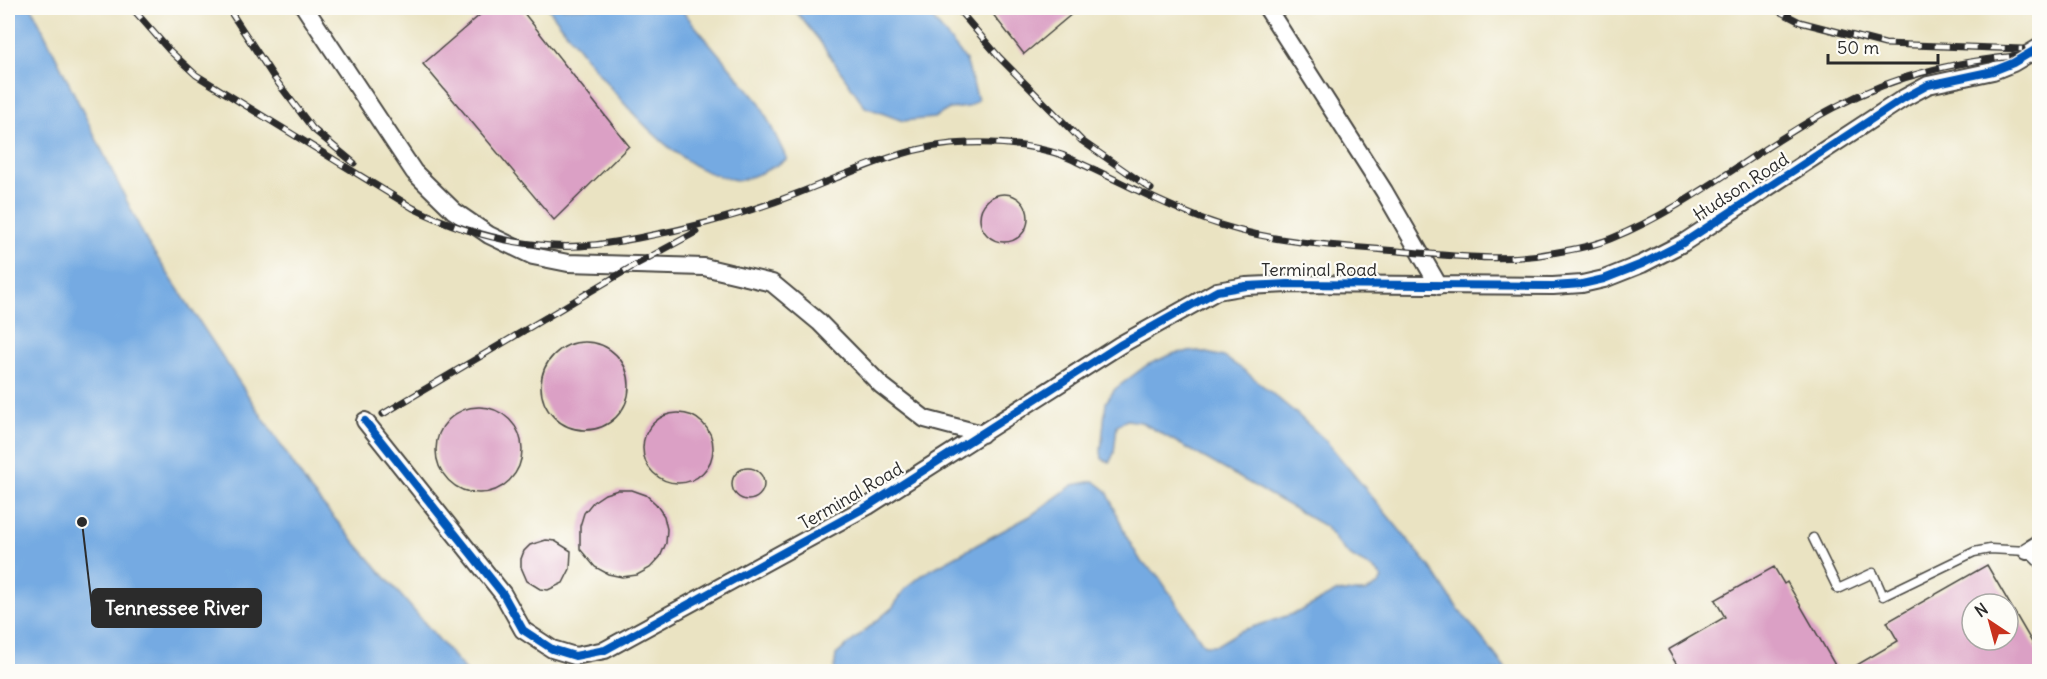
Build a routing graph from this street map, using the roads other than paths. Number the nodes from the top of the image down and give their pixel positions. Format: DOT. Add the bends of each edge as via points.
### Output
graph roads {
  1 [pos="305,8"];
  2 [pos="1267,8"];
  3 [pos="2040,46"];
  4 [pos="1439,286"];
  5 [pos="365,421"];
  6 [pos="982,434"];
  7 [pos="1813,538"];
  8 [pos="2033,547"];
  9 [pos="2040,564"];
  1 -- 6 [label="street" via="414,172 454,211 489,235 533,256 568,263 704,267 772,283 819,322 881,385 925,419"];
  2 -- 4 [label="street" via="1384,191"];
  3 -- 4 [label="street, Hudson Road" via="1993,71 1929,85 1904,98 1683,243 1613,275 1582,284 1553,286"];
  4 -- 6 [label="street, Terminal Road" via="1288,284 1217,291 1119,345"];
  5 -- 6 [label="street, Terminal Road" via="503,594 524,630 552,649 575,656 605,650 868,506"];
  7 -- 8 [label="lane" via="1838,589 1873,573 1883,596 1974,552"];
  8 -- 9 [label="lane"];
}
